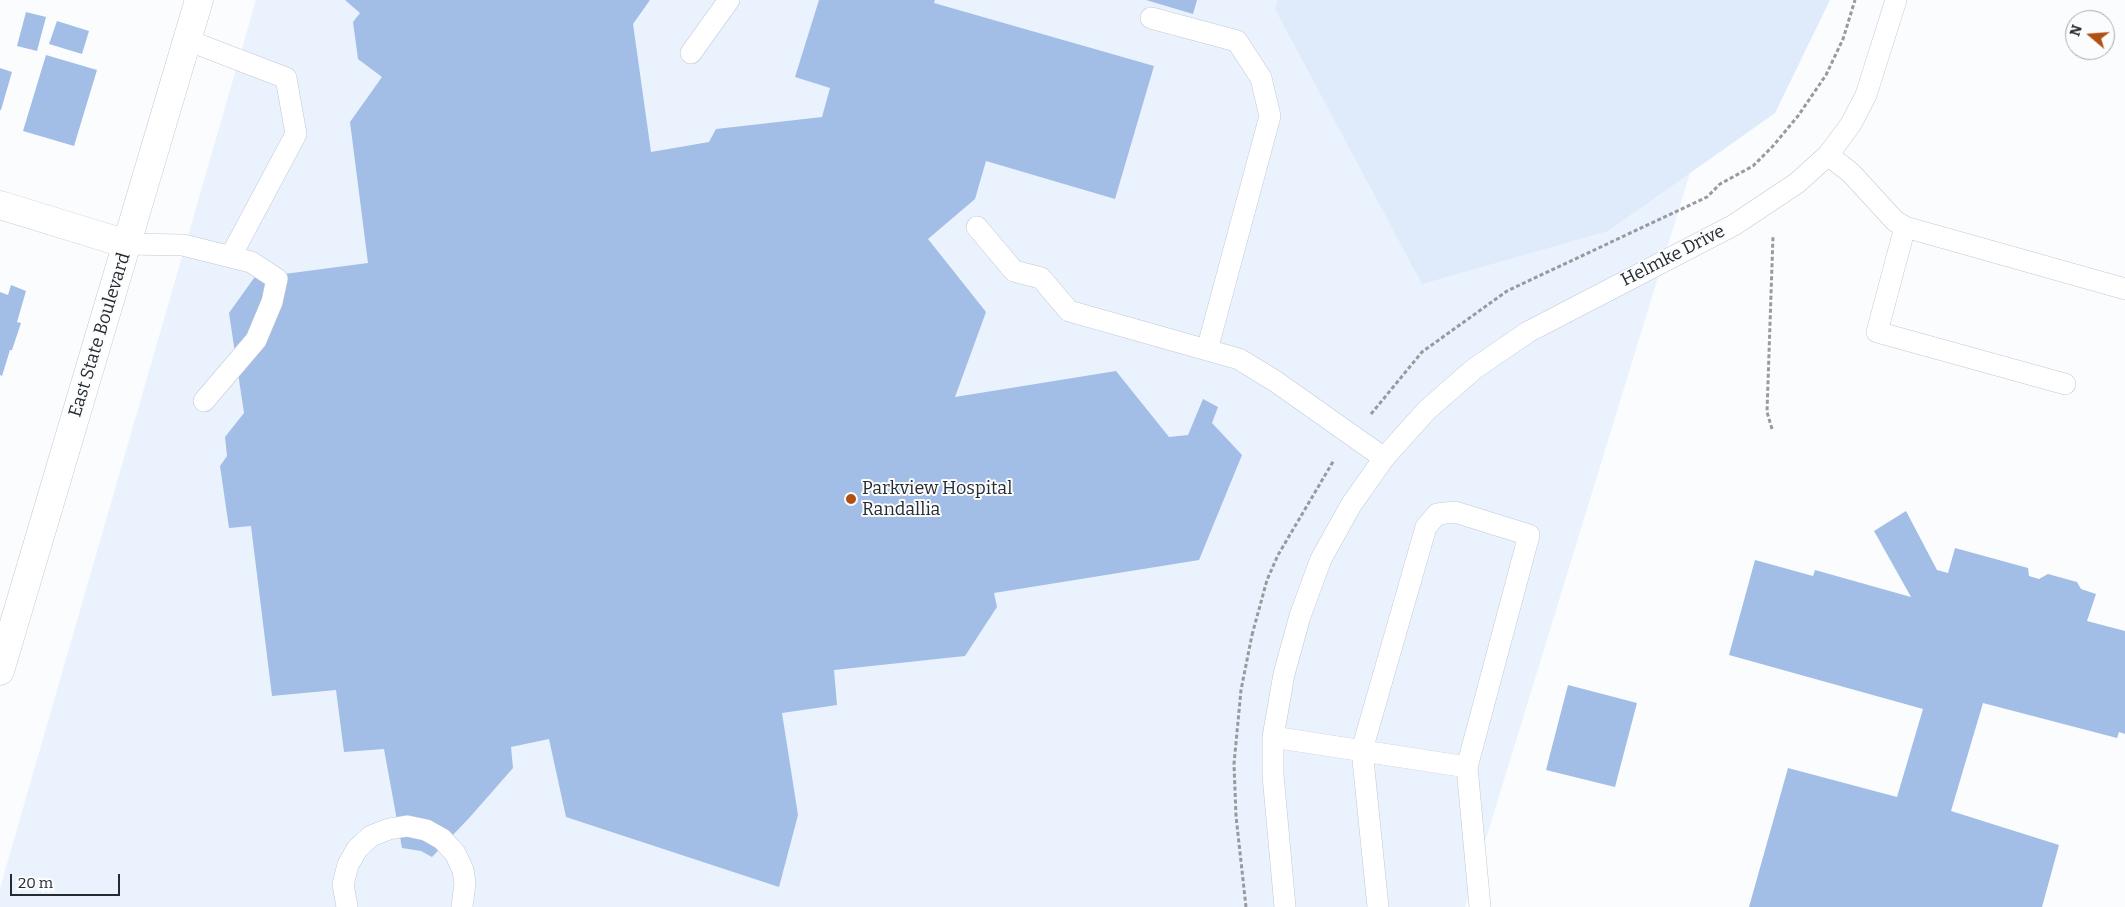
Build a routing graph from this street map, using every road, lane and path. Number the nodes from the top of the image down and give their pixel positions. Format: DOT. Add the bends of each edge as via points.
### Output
graph roads {
  1 [pos="199,0"];
  2 [pos="729,0"];
  3 [pos="1896,0"];
  4 [pos="1151,18"];
  5 [pos="187,40"];
  6 [pos="692,53"];
  7 [pos="1828,155"];
  8 [pos="0,205"];
  9 [pos="1763,207"];
  10 [pos="977,227"];
  11 [pos="1905,227"];
  12 [pos="126,244"];
  13 [pos="232,254"];
  14 [pos="2125,289"];
  15 [pos="1207,350"];
  16 [pos="2065,384"];
  17 [pos="204,400"];
  18 [pos="1772,429"];
  19 [pos="1384,458"];
  20 [pos="0,671"];
  21 [pos="1274,737"];
  22 [pos="1362,750"];
  23 [pos="1467,767"];
  24 [pos="346,906"];
  25 [pos="462,907"];
  26 [pos="1285,907"];
  27 [pos="1378,907"];
  28 [pos="1480,907"];
  1 -- 5 [label="main road, East State Boulevard"];
  2 -- 6 [label="lane"];
  3 -- 7 [label="lane, Helmke Drive" via="1866,95 1852,124"];
  4 -- 15 [label="lane" via="1237,41 1261,78 1270,116"];
  5 -- 12 [label="main road, East State Boulevard"];
  5 -- 13 [label="lane" via="286,78 296,134"];
  7 -- 9 [label="lane, Helmke Drive"];
  7 -- 11 [label="lane" via="1851,173 1895,221"];
  8 -- 12 [label="main road"];
  9 -- 18 [label="path" via="1774,230 1767,412"];
  9 -- 19 [label="lane, Helmke Drive" via="1528,332 1474,369 1427,410"];
  10 -- 15 [label="lane" via="1014,271 1041,278 1068,311"];
  11 -- 14 [label="lane"];
  11 -- 16 [label="lane" via="1877,332"];
  12 -- 17 [label="lane" via="183,245 251,262 277,279 272,302 256,340"];
  12 -- 20 [label="main road, East State Boulevard"];
  15 -- 19 [label="lane" via="1239,359"];
  19 -- 21 [label="lane, Helmke Drive" via="1351,505 1321,560 1300,616 1284,674"];
  21 -- 22 [label="lane"];
  21 -- 26 [label="lane, Helmke Drive" via="1273,785"];
  22 -- 23 [label="lane"];
  22 -- 23 [label="lane" via="1426,527 1437,514 1455,512 1529,536"];
  22 -- 27 [label="lane"];
  23 -- 28 [label="lane"];
  24 -- 25 [label="lane" via="344,884 348,865 357,849 371,836 388,828 407,826 426,830 442,839 455,853 465,883"];
}
